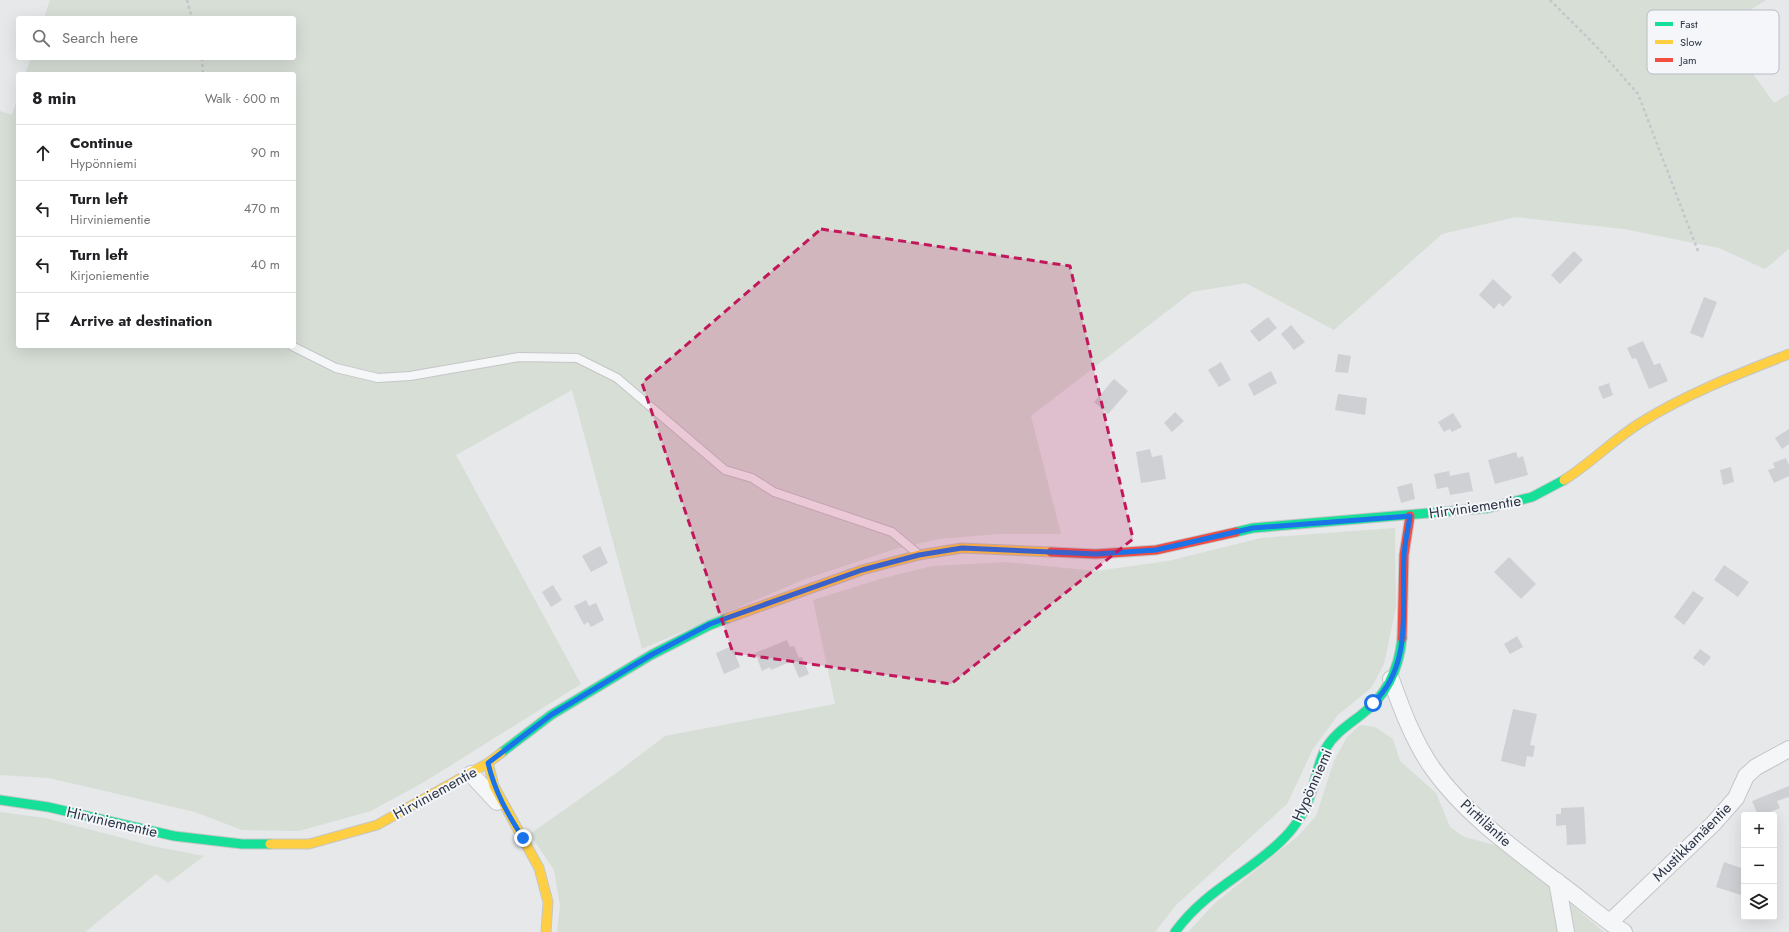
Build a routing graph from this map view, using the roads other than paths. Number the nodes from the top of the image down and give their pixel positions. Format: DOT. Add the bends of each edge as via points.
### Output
graph roads {
  1 [pos="296,348"];
  2 [pos="1789,354"];
  3 [pos="1410,516"];
  4 [pos="919,555"];
  5 [pos="1391,679"];
  6 [pos="1789,749"];
  7 [pos="488,763"];
  8 [pos="471,774"];
  9 [pos="0,800"];
  10 [pos="507,812"];
  11 [pos="1557,881"];
  12 [pos="1610,922"];
  13 [pos="546,932"];
  14 [pos="1175,932"];
  15 [pos="1566,932"];
  16 [pos="1624,932"];
  1 -- 4 [label="lane" via="336,368 378,378 410,376 519,357 577,358 617,378 725,470 752,478 774,492 892,532"];
  2 -- 3 [label="street, Hirviniementie" via="1730,376 1680,400 1638,424 1558,485 1525,500 1488,508"];
  3 -- 4 [label="street, Hirviniementie" via="1253,528 1156,550 1096,554 962,548"];
  3 -- 5 [label="street, Hypönniemi" via="1404,555 1402,639"];
  4 -- 7 [label="street, Hirviniementie" via="862,570 710,624 651,655 551,715"];
  5 -- 11 [label="street, Pirttiläntie" via="1417,742 1443,781 1504,841"];
  5 -- 14 [label="street, Hypönniemi" via="1383,694 1341,729 1326,750 1308,802 1298,822 1280,842 1195,908"];
  6 -- 12 [label="street, Mustikkamäentie" via="1756,767 1746,776 1736,798 1727,810"];
  7 -- 8 [label="street, Hirviniementie"];
  7 -- 10 [label="street" via="494,786"];
  8 -- 9 [label="street, Hirviniementie" via="377,825 309,844 242,844 174,836 48,807"];
  8 -- 10 [label="street"];
  10 -- 13 [label="street" via="539,868 548,902"];
  11 -- 12 [label="street, Pirttiläntie"];
  11 -- 15 [label="street"];
  12 -- 16 [label="street, Pirttiläntie"];
}
